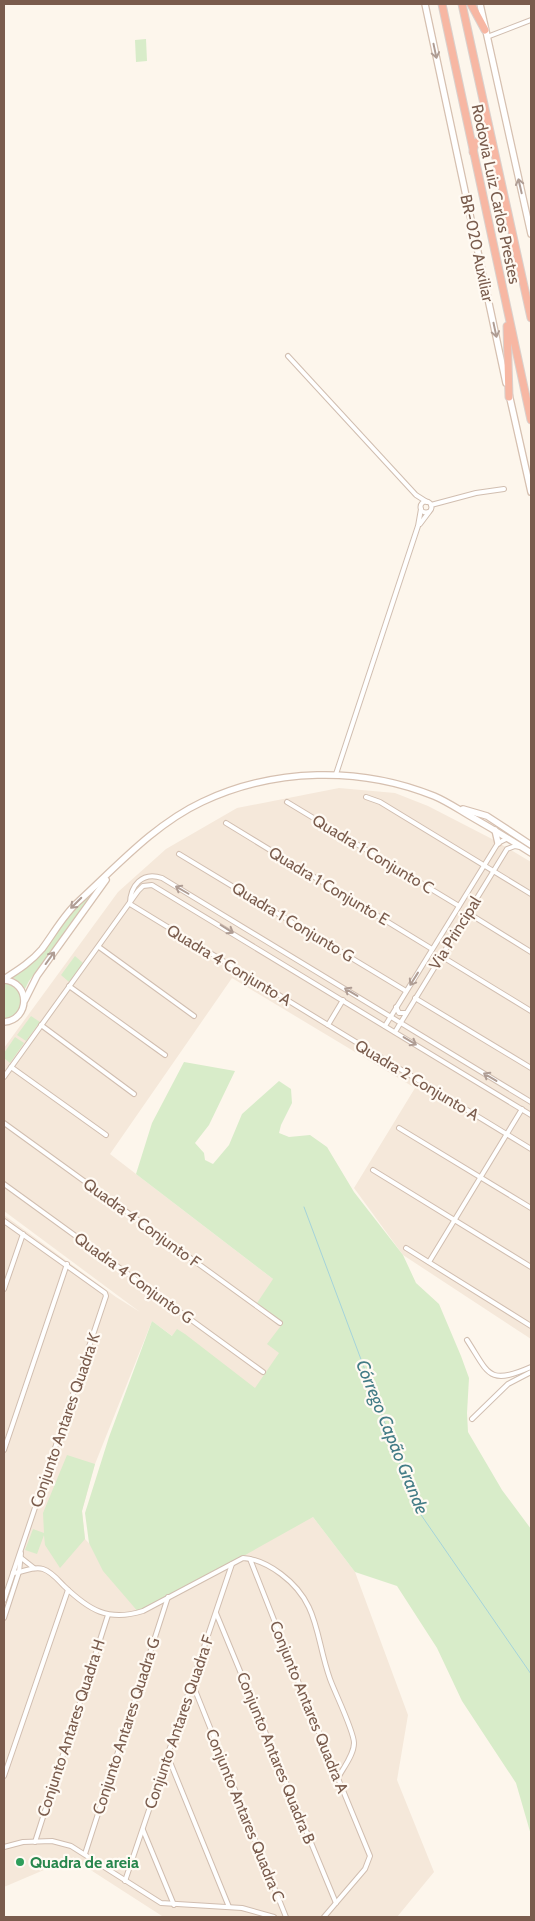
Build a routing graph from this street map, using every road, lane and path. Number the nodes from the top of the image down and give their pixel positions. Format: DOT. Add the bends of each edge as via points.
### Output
graph roads {
  1 [pos="425,4"];
  2 [pos="442,4"];
  3 [pos="462,4"];
  4 [pos="471,4"];
  5 [pos="480,4"];
  6 [pos="531,20"];
  7 [pos="486,34"];
  8 [pos="493,146"];
  9 [pos="473,154"];
  10 [pos="531,234"];
  11 [pos="506,308"];
  12 [pos="531,318"];
  13 [pos="288,356"];
  14 [pos="509,397"];
  15 [pos="531,420"];
  16 [pos="504,489"];
  17 [pos="531,492"];
  18 [pos="416,495"];
  19 [pos="427,502"];
  20 [pos="431,505"];
  21 [pos="421,507"];
  22 [pos="429,512"];
  23 [pos="418,526"];
  24 [pos="336,774"];
  25 [pos="366,797"];
  26 [pos="287,802"];
  27 [pos="454,806"];
  28 [pos="226,823"];
  29 [pos="495,830"];
  30 [pos="516,835"];
  31 [pos="508,838"];
  32 [pos="498,843"];
  33 [pos="531,845"];
  34 [pos="523,847"];
  35 [pos="531,853"];
  36 [pos="179,854"];
  37 [pos="485,865"];
  38 [pos="494,870"];
  39 [pos="112,871"];
  40 [pos="531,894"];
  41 [pos="202,901"];
  42 [pos="130,904"];
  43 [pos="459,906"];
  44 [pos="197,911"];
  45 [pos="468,913"];
  46 [pos="447,925"];
  47 [pos="457,931"];
  48 [pos="99,947"];
  49 [pos="432,949"];
  50 [pos="531,952"];
  51 [pos="441,956"];
  52 [pos="426,959"];
  53 [pos="436,964"];
  54 [pos="4,979"];
  55 [pos="338,984"];
  56 [pos="70,986"];
  57 [pos="406,991"];
  58 [pos="332,994"];
  59 [pos="415,998"];
  60 [pos="25,1000"];
  61 [pos="343,1000"];
  62 [pos="396,1007"];
  63 [pos="531,1011"];
  64 [pos="406,1013"];
  65 [pos="194,1016"];
  66 [pos="391,1016"];
  67 [pos="14,1020"];
  68 [pos="4,1022"];
  69 [pos="401,1022"];
  70 [pos="328,1025"];
  71 [pos="41,1026"];
  72 [pos="384,1026"];
  73 [pos="4,1030"];
  74 [pos="395,1032"];
  75 [pos="165,1055"];
  76 [pos="455,1055"];
  77 [pos="449,1065"];
  78 [pos="11,1067"];
  79 [pos="531,1068"];
  80 [pos="4,1077"];
  81 [pos="134,1094"];
  82 [pos="531,1102"];
  83 [pos="522,1109"];
  84 [pos="531,1115"];
  85 [pos="4,1123"];
  86 [pos="399,1128"];
  87 [pos="507,1134"];
  88 [pos="106,1135"];
  89 [pos="531,1149"];
  90 [pos="373,1170"];
  91 [pos="481,1176"];
  92 [pos="4,1184"];
  93 [pos="531,1208"];
  94 [pos="454,1220"];
  95 [pos="4,1221"];
  96 [pos="23,1234"];
  97 [pos="406,1248"];
  98 [pos="429,1262"];
  99 [pos="67,1264"];
  100 [pos="531,1267"];
  101 [pos="4,1289"];
  102 [pos="280,1323"];
  103 [pos="531,1326"];
  104 [pos="467,1340"];
  105 [pos="531,1367"];
  106 [pos="263,1372"];
  107 [pos="531,1372"];
  108 [pos="472,1419"];
  109 [pos="4,1450"];
  110 [pos="20,1556"];
  111 [pos="250,1559"];
  112 [pos="232,1564"];
  113 [pos="34,1568"];
  114 [pos="19,1572"];
  115 [pos="13,1573"];
  116 [pos="4,1580"];
  117 [pos="13,1582"];
  118 [pos="68,1590"];
  119 [pos="168,1597"];
  120 [pos="4,1600"];
  121 [pos="216,1613"];
  122 [pos="108,1615"];
  123 [pos="4,1618"];
  124 [pos="193,1685"];
  125 [pos="168,1757"];
  126 [pos="4,1776"];
  127 [pos="338,1778"];
  128 [pos="143,1830"];
  129 [pos="34,1842"];
  130 [pos="4,1846"];
  131 [pos="85,1854"];
  132 [pos="125,1881"];
  133 [pos="336,1903"];
  134 [pos="174,1905"];
  135 [pos="229,1907"];
  136 [pos="274,1917"];
  137 [pos="286,1917"];
  138 [pos="324,1917"];
  1 -- 14 [label="main road, BR-020 Auxiliar, one-way"];
  2 -- 9 [label="highway, Rodovia Luiz Carlos Prestes"];
  3 -- 8 [label="highway, Rodovia Luiz Carlos Prestes"];
  4 -- 7 [label="highway"];
  5 -- 7 [label="main road"];
  6 -- 7 [label="street"];
  10 -- 7 [label="main road, one-way"];
  8 -- 9 [label="highway" via="482,139 475,143"];
  8 -- 12 [label="highway, Rodovia Luiz Carlos Prestes"];
  9 -- 11 [label="highway, Rodovia Luiz Carlos Prestes"];
  11 -- 14 [label="highway"];
  11 -- 15 [label="highway, Rodovia Luiz Carlos Prestes"];
  13 -- 18 [label="street"];
  14 -- 17 [label="main road, BR-020 Auxiliar"];
  16 -- 20 [label="street"];
  18 -- 19 [label="street"];
  18 -- 21 [label="street"];
  19 -- 20 [label="street"];
  19 -- 21 [label="street"];
  20 -- 22 [label="street"];
  21 -- 22 [label="street" via="423,512"];
  21 -- 23 [label="street"];
  22 -- 23 [label="street"];
  23 -- 24 [label="street"];
  24 -- 27 [label="main road" via="416,789"];
  24 -- 39 [label="main road" via="298,775 254,783 202,802 158,830"];
  25 -- 37 [label="street" via="380,802"];
  26 -- 43 [label="street, Quadra 1 Conjunto C"];
  27 -- 29 [label="main road"];
  27 -- 30 [label="main road" via="487,816"];
  28 -- 49 [label="street, Quadra 1 Conjunto E"];
  29 -- 31 [label="main road"];
  29 -- 32 [label="main road"];
  30 -- 31 [label="main road"];
  30 -- 33 [label="main road"];
  31 -- 32 [label="street"];
  31 -- 34 [label="main road"];
  32 -- 37 [label="street, Via Principal"];
  34 -- 35 [label="main road"];
  34 -- 38 [label="street, Via Principal" via="507,849"];
  36 -- 57 [label="street, Quadra 1 Conjunto G"];
  37 -- 38 [label="street"];
  37 -- 43 [label="street, Via Principal"];
  38 -- 40 [label="street"];
  38 -- 45 [label="street, Via Principal"];
  39 -- 54 [label="main road, one-way" via="74,904 36,955"];
  60 -- 39 [label="main road, one-way" via="37,976"];
  41 -- 42 [label="street, one-way" via="162,878 151,876 135,883"];
  41 -- 44 [label="street"];
  41 -- 55 [label="street"];
  42 -- 44 [label="street" via="140,888 152,885"];
  42 -- 48 [label="street"];
  42 -- 70 [label="street, Quadra 4 Conjunto A"];
  43 -- 46 [label="street, Via Principal"];
  44 -- 58 [label="street, one-way"];
  45 -- 47 [label="street, Via Principal"];
  45 -- 50 [label="street"];
  46 -- 47 [label="street"];
  46 -- 49 [label="street, Via Principal"];
  47 -- 51 [label="street, Via Principal"];
  48 -- 56 [label="street"];
  48 -- 65 [label="street"];
  49 -- 52 [label="street, Via Principal"];
  51 -- 53 [label="street, Via Principal"];
  51 -- 63 [label="street"];
  52 -- 53 [label="street"];
  52 -- 57 [label="street, Via Principal, one-way"];
  53 -- 59 [label="street, Via Principal"];
  54 -- 60 [label="main road" via="20,987"];
  55 -- 58 [label="street"];
  66 -- 55 [label="street, one-way"];
  56 -- 71 [label="street"];
  56 -- 75 [label="street"];
  57 -- 62 [label="street, Via Principal"];
  58 -- 61 [label="street"];
  59 -- 64 [label="street, Via Principal"];
  59 -- 79 [label="street"];
  60 -- 67 [label="main road" via="22,1012"];
  61 -- 70 [label="street"];
  61 -- 72 [label="street"];
  62 -- 64 [label="street" via="400,1013"];
  62 -- 66 [label="street, Via Principal"];
  64 -- 69 [label="street, Via Principal"];
  66 -- 69 [label="street"];
  66 -- 72 [label="street, Via Principal"];
  67 -- 68 [label="main road"];
  67 -- 73 [label="main road"];
  69 -- 74 [label="street, Via Principal"];
  69 -- 76 [label="street"];
  70 -- 87 [label="street, Quadra 2 Conjunto A"];
  71 -- 78 [label="street"];
  71 -- 81 [label="street"];
  72 -- 74 [label="street"];
  74 -- 77 [label="street, one-way"];
  76 -- 77 [label="street"];
  82 -- 76 [label="street, one-way"];
  77 -- 83 [label="street"];
  78 -- 80 [label="street"];
  78 -- 88 [label="street"];
  83 -- 84 [label="street"];
  83 -- 87 [label="street"];
  85 -- 102 [label="street, Quadra 4 Conjunto F"];
  86 -- 91 [label="street"];
  87 -- 89 [label="street, Quadra 2 Conjunto A"];
  87 -- 91 [label="street"];
  90 -- 94 [label="street"];
  91 -- 93 [label="street"];
  91 -- 94 [label="street"];
  92 -- 106 [label="street, Quadra 4 Conjunto G"];
  94 -- 98 [label="street"];
  94 -- 100 [label="street"];
  95 -- 96 [label="street"];
  96 -- 99 [label="street"];
  96 -- 101 [label="street"];
  97 -- 98 [label="street"];
  98 -- 103 [label="street"];
  99 -- 109 [label="street"];
  99 -- 110 [label="street, Conjunto Antares Quadra K" via="105,1293 106,1298"];
  104 -- 105 [label="street" via="493,1375 501,1377"];
  107 -- 108 [label="street" via="508,1384"];
  110 -- 113 [label="street"];
  110 -- 114 [label="street"];
  110 -- 115 [label="street"];
  111 -- 112 [label="street" via="243,1558"];
  111 -- 127 [label="street, Conjunto Antares Quadra A"];
  111 -- 127 [label="street" via="272,1567 291,1581 311,1607 329,1678 354,1739 352,1753"];
  112 -- 119 [label="street"];
  112 -- 121 [label="street, Conjunto Antares Quadra F"];
  113 -- 114 [label="street"];
  113 -- 118 [label="street" via="51,1573"];
  114 -- 115 [label="street"];
  114 -- 117 [label="street"];
  115 -- 117 [label="street"];
  116 -- 117 [label="street"];
  117 -- 120 [label="street"];
  117 -- 123 [label="street"];
  118 -- 122 [label="street" via="84,1604"];
  118 -- 126 [label="street"];
  119 -- 122 [label="street" via="131,1615"];
  119 -- 131 [label="street, Conjunto Antares Quadra G"];
  121 -- 124 [label="street, Conjunto Antares Quadra F"];
  121 -- 133 [label="street, Conjunto Antares Quadra B"];
  122 -- 129 [label="street, Conjunto Antares Quadra H"];
  124 -- 125 [label="street, Conjunto Antares Quadra F"];
  124 -- 137 [label="street, Conjunto Antares Quadra C"];
  125 -- 128 [label="street, Conjunto Antares Quadra F"];
  125 -- 135 [label="street"];
  127 -- 133 [label="street, Conjunto Antares Quadra A" via="370,1856 365,1869"];
  128 -- 132 [label="street, Conjunto Antares Quadra F"];
  128 -- 134 [label="street"];
  129 -- 130 [label="street"];
  129 -- 131 [label="street" via="52,1841"];
  131 -- 132 [label="street"];
  132 -- 134 [label="street" via="156,1901"];
  133 -- 138 [label="street"];
  134 -- 135 [label="street"];
  135 -- 136 [label="street"];
}
